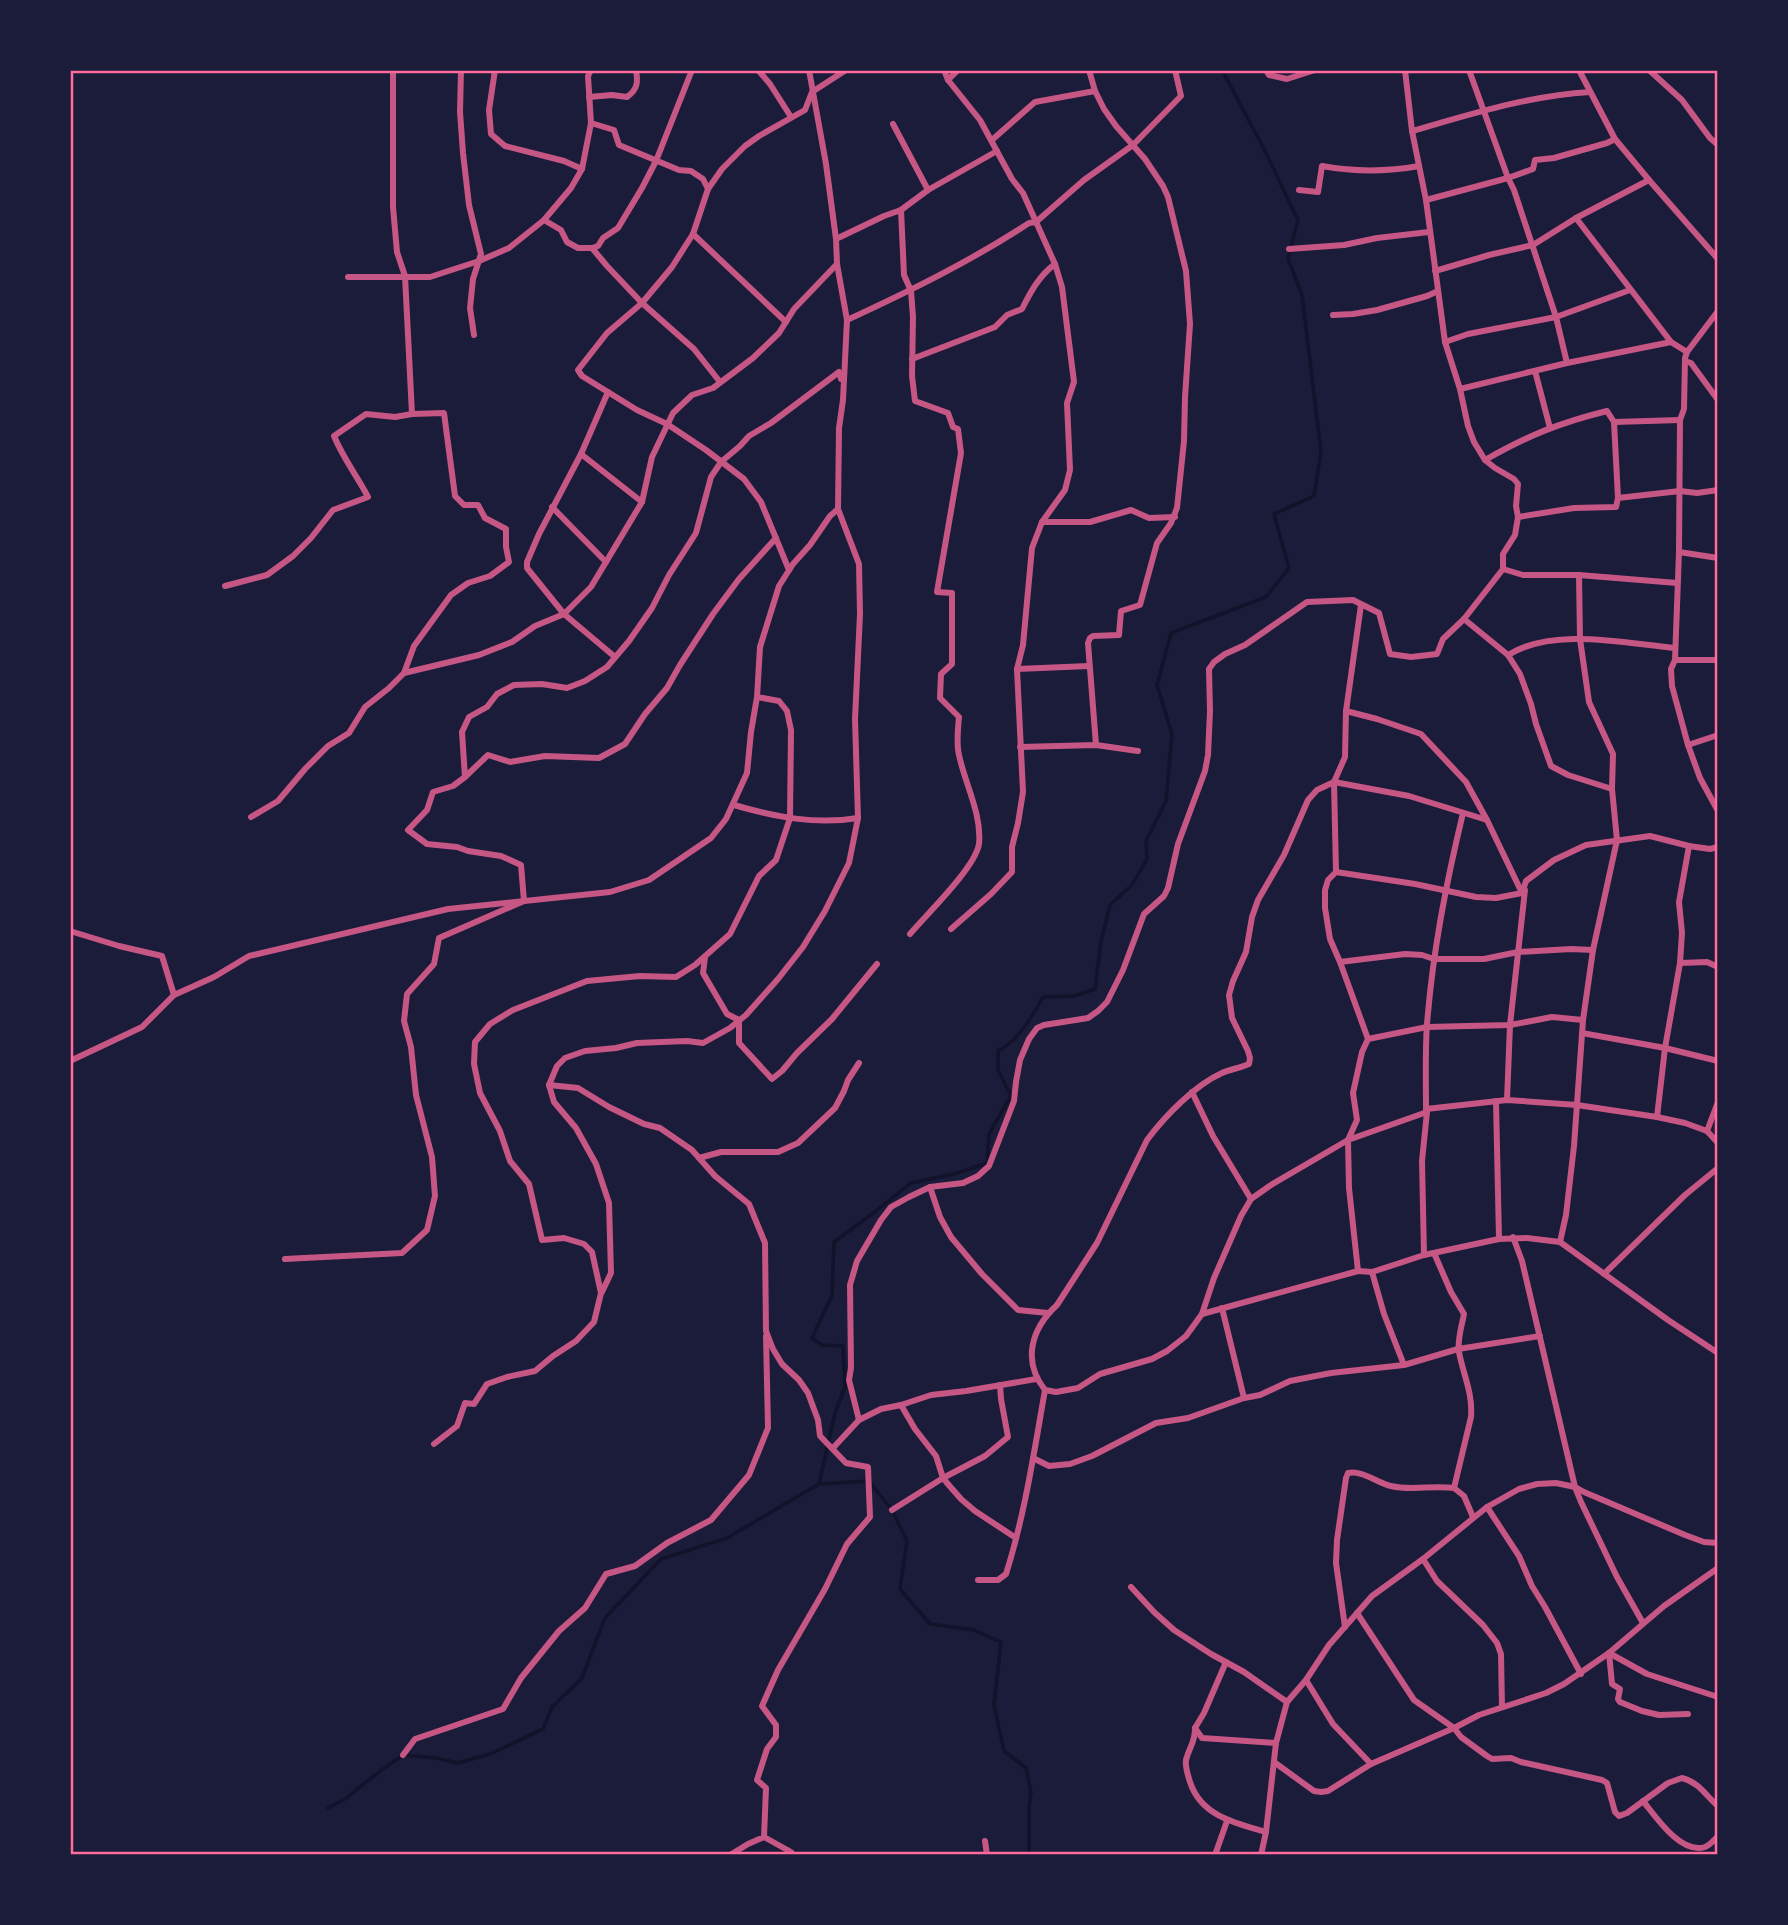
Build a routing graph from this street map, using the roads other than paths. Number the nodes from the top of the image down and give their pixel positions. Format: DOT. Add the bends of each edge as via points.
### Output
graph roads {
  1 [pos="393,70"];
  2 [pos="461,70"];
  3 [pos="495,70"];
  4 [pos="591,70"];
  5 [pos="636,70"];
  6 [pos="692,70"];
  7 [pos="758,70"];
  8 [pos="809,70"];
  9 [pos="846,70"];
  10 [pos="944,70"];
  11 [pos="958,70"];
  12 [pos="1089,70"];
  13 [pos="1175,70"];
  14 [pos="1266,70"];
  15 [pos="1315,70"];
  16 [pos="1405,70"];
  17 [pos="1469,70"];
  18 [pos="1579,70"];
  19 [pos="1649,70"];
  20 [pos="948,80"];
  21 [pos="1095,91"];
  22 [pos="813,92"];
  23 [pos="1590,92"];
  24 [pos="589,97"];
  25 [pos="1483,110"];
  26 [pos="791,117"];
  27 [pos="591,123"];
  28 [pos="893,124"];
  29 [pos="1412,131"];
  30 [pos="1615,139"];
  31 [pos="992,140"];
  32 [pos="1133,145"];
  33 [pos="1718,145"];
  34 [pos="997,151"];
  35 [pos="656,161"];
  36 [pos="1419,166"];
  37 [pos="582,169"];
  38 [pos="1508,178"];
  39 [pos="1649,180"];
  40 [pos="708,189"];
  41 [pos="929,190"];
  42 [pos="1298,190"];
  43 [pos="1426,200"];
  44 [pos="901,210"];
  45 [pos="1577,218"];
  46 [pos="544,220"];
  47 [pos="1037,222"];
  48 [pos="1429,233"];
  49 [pos="693,234"];
  50 [pos="836,239"];
  51 [pos="1532,245"];
  52 [pos="592,248"];
  53 [pos="1289,249"];
  54 [pos="1718,259"];
  55 [pos="479,261"];
  56 [pos="837,264"];
  57 [pos="1055,264"];
  58 [pos="1435,271"];
  59 [pos="405,276"];
  60 [pos="348,277"];
  61 [pos="1630,290"];
  62 [pos="911,291"];
  63 [pos="1438,291"];
  64 [pos="642,303"];
  65 [pos="1718,311"];
  66 [pos="1333,315"];
  67 [pos="1556,317"];
  68 [pos="847,320"];
  69 [pos="786,322"];
  70 [pos="474,335"];
  71 [pos="1445,342"];
  72 [pos="1671,342"];
  73 [pos="1687,352"];
  74 [pos="912,359"];
  75 [pos="1685,361"];
  76 [pos="1567,363"];
  77 [pos="1535,371"];
  78 [pos="720,382"];
  79 [pos="843,384"];
  80 [pos="1460,389"];
  81 [pos="608,392"];
  82 [pos="1718,400"];
  83 [pos="412,414"];
  84 [pos="1680,419"];
  85 [pos="1614,422"];
  86 [pos="667,424"];
  87 [pos="1549,428"];
  88 [pos="581,454"];
  89 [pos="1485,460"];
  90 [pos="721,462"];
  91 [pos="1718,490"];
  92 [pos="1680,491"];
  93 [pos="1618,498"];
  94 [pos="642,502"];
  95 [pos="552,507"];
  96 [pos="838,509"];
  97 [pos="1175,517"];
  98 [pos="1518,517"];
  99 [pos="1042,522"];
  100 [pos="776,538"];
  101 [pos="1679,552"];
  102 [pos="1718,558"];
  103 [pos="606,562"];
  104 [pos="1503,569"];
  105 [pos="789,571"];
  106 [pos="1580,575"];
  107 [pos="1677,583"];
  108 [pos="225,586"];
  109 [pos="1361,605"];
  110 [pos="564,614"];
  111 [pos="1464,619"];
  112 [pos="1580,639"];
  113 [pos="1675,648"];
  114 [pos="1508,655"];
  115 [pos="615,657"];
  116 [pos="1675,660"];
  117 [pos="1718,660"];
  118 [pos="1089,666"];
  119 [pos="1017,669"];
  120 [pos="404,673"];
  121 [pos="757,697"];
  122 [pos="1346,711"];
  123 [pos="1718,735"];
  124 [pos="1096,745"];
  125 [pos="1688,745"];
  126 [pos="1020,747"];
  127 [pos="1138,751"];
  128 [pos="465,777"];
  129 [pos="1334,782"];
  130 [pos="1612,789"];
  131 [pos="734,805"];
  132 [pos="1718,811"];
  133 [pos="1463,813"];
  134 [pos="251,817"];
  135 [pos="790,818"];
  136 [pos="858,818"];
  137 [pos="1487,820"];
  138 [pos="1617,840"];
  139 [pos="1689,846"];
  140 [pos="1718,847"];
  141 [pos="1336,872"];
  142 [pos="1526,881"];
  143 [pos="1444,891"];
  144 [pos="1522,892"];
  145 [pos="524,901"];
  146 [pos="951,929"];
  147 [pos="70,931"];
  148 [pos="910,934"];
  149 [pos="1593,950"];
  150 [pos="1518,952"];
  151 [pos="705,957"];
  152 [pos="1434,959"];
  153 [pos="1340,962"];
  154 [pos="1680,963"];
  155 [pos="877,964"];
  156 [pos="1718,967"];
  157 [pos="174,995"];
  158 [pos="740,1020"];
  159 [pos="1583,1020"];
  160 [pos="1510,1025"];
  161 [pos="1427,1027"];
  162 [pos="1582,1033"];
  163 [pos="1368,1039"];
  164 [pos="1665,1048"];
  165 [pos="70,1061"];
  166 [pos="1718,1061"];
  167 [pos="859,1063"];
  168 [pos="550,1085"];
  169 [pos="1192,1093"];
  170 [pos="1507,1100"];
  171 [pos="1496,1101"];
  172 [pos="1718,1102"];
  173 [pos="1577,1105"];
  174 [pos="1426,1111"];
  175 [pos="1657,1117"];
  176 [pos="1707,1131"];
  177 [pos="1348,1140"];
  178 [pos="1718,1143"];
  179 [pos="699,1158"];
  180 [pos="1718,1168"];
  181 [pos="930,1187"];
  182 [pos="1251,1199"];
  183 [pos="1513,1237"];
  184 [pos="1499,1239"];
  185 [pos="1560,1242"];
  186 [pos="1434,1253"];
  187 [pos="1424,1255"];
  188 [pos="285,1259"];
  189 [pos="1359,1271"];
  190 [pos="1372,1272"];
  191 [pos="1604,1274"];
  192 [pos="601,1293"];
  193 [pos="1222,1308"];
  194 [pos="1048,1313"];
  195 [pos="1202,1314"];
  196 [pos="766,1331"];
  197 [pos="1540,1336"];
  198 [pos="1458,1349"];
  199 [pos="1718,1353"];
  200 [pos="1404,1364"];
  201 [pos="1036,1379"];
  202 [pos="1000,1385"];
  203 [pos="1045,1390"];
  204 [pos="1244,1398"];
  205 [pos="901,1405"];
  206 [pos="859,1420"];
  207 [pos="434,1444"];
  208 [pos="833,1448"];
  209 [pos="1033,1458"];
  210 [pos="943,1478"];
  211 [pos="1575,1487"];
  212 [pos="1454,1488"];
  213 [pos="1487,1507"];
  214 [pos="892,1510"];
  215 [pos="1474,1517"];
  216 [pos="1016,1538"];
  217 [pos="1718,1543"];
  218 [pos="1423,1559"];
  219 [pos="1718,1568"];
  220 [pos="978,1580"];
  221 [pos="1131,1587"];
  222 [pos="1357,1613"];
  223 [pos="1643,1623"];
  224 [pos="1345,1627"];
  225 [pos="1609,1653"];
  226 [pos="1226,1662"];
  227 [pos="1581,1674"];
  228 [pos="1306,1680"];
  229 [pos="1718,1697"];
  230 [pos="1287,1702"];
  231 [pos="1502,1707"];
  232 [pos="1688,1714"];
  233 [pos="1195,1728"];
  234 [pos="1454,1728"];
  235 [pos="1276,1743"];
  236 [pos="404,1755"];
  237 [pos="1275,1762"];
  238 [pos="1371,1764"];
  239 [pos="1643,1801"];
  240 [pos="1718,1807"];
  241 [pos="1227,1821"];
  242 [pos="1266,1832"];
  243 [pos="1718,1836"];
  244 [pos="764,1837"];
  245 [pos="985,1841"];
  246 [pos="730,1855"];
  247 [pos="793,1855"];
  248 [pos="987,1855"];
  249 [pos="1215,1855"];
  250 [pos="1261,1855"];
  1 -- 59 [label="street" via="393,207 397,252"];
  2 -- 55 [label="street" via="461,137"];
  3 -- 37 [label="street" via="491,134 505,146"];
  4 -- 24 [label="street"];
  5 -- 24 [label="street" via="638,83 627,97"];
  6 -- 35 [label="street"];
  7 -- 26 [label="street"];
  8 -- 22 [label="street"];
  9 -- 22 [label="street"];
  10 -- 20 [label="street"];
  11 -- 20 [label="street"];
  12 -- 21 [label="street"];
  13 -- 32 [label="street" via="1181,96"];
  14 -- 15 [label="street" via="1287,79"];
  16 -- 29 [label="street"];
  17 -- 25 [label="street"];
  18 -- 23 [label="street"];
  19 -- 33 [label="street" via="1682,100"];
  20 -- 31 [label="street"];
  21 -- 31 [label="street" via="1035,102"];
  21 -- 32 [label="street"];
  22 -- 26 [label="street" via="805,110"];
  22 -- 50 [label="street"];
  23 -- 25 [label="street" via="1557,94"];
  23 -- 30 [label="street"];
  24 -- 27 [label="street"];
  25 -- 29 [label="street"];
  25 -- 38 [label="street"];
  26 -- 40 [label="street" via="745,146"];
  27 -- 35 [label="street" via="614,130 619,145"];
  27 -- 37 [label="street"];
  28 -- 41 [label="street"];
  29 -- 36 [label="street"];
  30 -- 38 [label="street" via="1535,160 1533,169"];
  30 -- 39 [label="street"];
  31 -- 34 [label="street"];
  32 -- 47 [label="street"];
  32 -- 97 [label="street" via="1168,197 1186,271 1190,324"];
  34 -- 41 [label="street"];
  34 -- 47 [label="street"];
  35 -- 40 [label="street" via="691,171"];
  35 -- 52 [label="street" via="618,228"];
  36 -- 42 [label="street" via="1373,172 1322,166 1318,192"];
  36 -- 43 [label="street"];
  37 -- 46 [label="street"];
  38 -- 43 [label="street"];
  38 -- 51 [label="street"];
  39 -- 45 [label="street"];
  39 -- 54 [label="street"];
  40 -- 49 [label="street"];
  41 -- 44 [label="street"];
  43 -- 48 [label="street"];
  44 -- 50 [label="street"];
  44 -- 62 [label="street" via="904,275"];
  45 -- 51 [label="street"];
  45 -- 61 [label="street"];
  46 -- 52 [label="street" via="562,230 567,242"];
  46 -- 55 [label="street" via="509,248"];
  47 -- 57 [label="street"];
  47 -- 62 [label="street"];
  48 -- 53 [label="street"];
  48 -- 58 [label="street"];
  49 -- 64 [label="street"];
  49 -- 69 [label="street"];
  50 -- 56 [label="street"];
  51 -- 58 [label="street"];
  51 -- 67 [label="street"];
  52 -- 64 [label="street"];
  55 -- 59 [label="street" via="430,277"];
  55 -- 70 [label="street" via="470,308"];
  56 -- 68 [label="street"];
  56 -- 69 [label="street"];
  57 -- 74 [label="street" via="1043,273 1022,309 995,327"];
  57 -- 99 [label="street" via="1074,382 1068,403 1070,470 1065,490"];
  58 -- 63 [label="street"];
  59 -- 60 [label="street"];
  59 -- 83 [label="street"];
  61 -- 67 [label="street"];
  61 -- 72 [label="street"];
  62 -- 68 [label="street"];
  62 -- 74 [label="street"];
  63 -- 66 [label="street" via="1377,310"];
  63 -- 71 [label="street"];
  64 -- 78 [label="street" via="694,349"];
  64 -- 81 [label="street" via="607,333 578,370"];
  65 -- 73 [label="street"];
  67 -- 71 [label="street"];
  67 -- 76 [label="street"];
  68 -- 79 [label="street"];
  69 -- 78 [label="street" via="753,358"];
  71 -- 80 [label="street"];
  72 -- 73 [label="street"];
  72 -- 76 [label="street"];
  73 -- 75 [label="street"];
  74 -- 148 [label="street" via="915,401 948,413 958,429 961,453 937,592 952,593 951,664 941,674 940,698 959,717 958,751 978,817 979,846 965,873"];
  75 -- 82 [label="street"];
  75 -- 84 [label="street"];
  76 -- 77 [label="street"];
  77 -- 80 [label="street"];
  77 -- 87 [label="street"];
  78 -- 86 [label="street" via="692,395"];
  79 -- 90 [label="street" via="839,372 749,436"];
  79 -- 96 [label="street"];
  80 -- 89 [label="street" via="1468,426"];
  81 -- 86 [label="street"];
  81 -- 88 [label="street"];
  83 -- 108 [label="street" via="366,414 334,436 368,497 333,510 293,556 267,575"];
  83 -- 120 [label="street" via="444,413 455,496 464,505 478,505 485,518 506,528 509,562 452,595 414,646"];
  84 -- 85 [label="street"];
  84 -- 92 [label="street"];
  85 -- 87 [label="street" via="1608,411"];
  85 -- 93 [label="street"];
  86 -- 90 [label="street"];
  86 -- 94 [label="street" via="652,457"];
  87 -- 89 [label="street"];
  88 -- 94 [label="street"];
  88 -- 95 [label="street"];
  89 -- 98 [label="street" via="1518,484"];
  90 -- 100 [label="street" via="744,479 761,502"];
  90 -- 115 [label="street" via="711,477 696,533 652,608"];
  91 -- 92 [label="street"];
  92 -- 93 [label="street"];
  92 -- 101 [label="street"];
  93 -- 98 [label="street" via="1616,507"];
  94 -- 103 [label="street"];
  95 -- 103 [label="street"];
  95 -- 110 [label="street" via="527,568"];
  96 -- 105 [label="street"];
  96 -- 136 [label="street" via="859,564"];
  97 -- 99 [label="street" via="1149,518 1131,510 1090,522"];
  97 -- 118 [label="street" via="1157,542 1140,605 1121,611 1119,635 1090,638"];
  98 -- 104 [label="street" via="1515,535 1503,554"];
  99 -- 119 [label="street" via="1032,548"];
  100 -- 105 [label="street"];
  100 -- 128 [label="street" via="713,614 625,744 599,758 545,756 510,762 488,755"];
  101 -- 102 [label="street"];
  101 -- 107 [label="street"];
  103 -- 110 [label="street" via="591,587"];
  104 -- 106 [label="street" via="1523,575"];
  104 -- 111 [label="street"];
  105 -- 121 [label="street" via="779,586 760,647"];
  106 -- 107 [label="street"];
  106 -- 112 [label="street"];
  107 -- 113 [label="street"];
  109 -- 111 [label="street" via="1379,613 1390,654 1412,657 1437,654 1443,639"];
  109 -- 122 [label="street"];
  109 -- 181 [label="street" via="1353,600 1307,602 1213,662 1205,771 1178,844 1168,888 1144,914 1107,1002 1088,1018 1037,1028 1020,1060 1014,1101 989,1166 963,1183"];
  110 -- 115 [label="street"];
  110 -- 120 [label="street" via="480,655"];
  111 -- 114 [label="street"];
  112 -- 113 [label="street"];
  112 -- 114 [label="street" via="1537,642"];
  112 -- 130 [label="street" via="1589,702 1614,754"];
  113 -- 116 [label="street"];
  114 -- 130 [label="street" via="1520,674 1551,766"];
  115 -- 128 [label="street" via="607,667 567,688 514,685 497,694 469,717 461,732"];
  116 -- 117 [label="street"];
  116 -- 125 [label="street" via="1672,686"];
  118 -- 119 [label="street"];
  118 -- 124 [label="street"];
  119 -- 126 [label="street"];
  120 -- 134 [label="street" via="365,707 349,733 305,769 278,801"];
  121 -- 131 [label="street" via="747,773"];
  121 -- 135 [label="street" via="779,701 787,711"];
  122 -- 129 [label="street" via="1345,757"];
  122 -- 137 [label="street" via="1421,734 1466,782"];
  123 -- 125 [label="street"];
  124 -- 126 [label="street"];
  124 -- 127 [label="street"];
  125 -- 132 [label="street"];
  126 -- 146 [label="street" via="1023,792 1012,873"];
  128 -- 145 [label="street" via="433,792 426,810 408,830 427,844 457,846 521,865"];
  129 -- 133 [label="street" via="1409,796"];
  129 -- 141 [label="street"];
  129 -- 169 [label="street" via="1308,800 1258,900 1246,952 1233,981 1229,995 1233,1018 1249,1064 1221,1073"];
  130 -- 138 [label="street"];
  131 -- 135 [label="street"];
  131 -- 145 [label="street" via="711,838 649,880 610,892"];
  133 -- 137 [label="street"];
  133 -- 143 [label="street"];
  135 -- 136 [label="street" via="832,822"];
  135 -- 151 [label="street" via="776,860 759,876 730,934"];
  136 -- 158 [label="street" via="849,863 825,911 803,947"];
  137 -- 144 [label="street"];
  138 -- 139 [label="street" via="1650,836"];
  138 -- 142 [label="street" via="1586,845 1554,860"];
  138 -- 149 [label="street"];
  139 -- 140 [label="street"];
  139 -- 154 [label="street" via="1679,902"];
  141 -- 143 [label="street"];
  141 -- 153 [label="street" via="1328,880 1325,908"];
  142 -- 144 [label="street"];
  142 -- 150 [label="street"];
  143 -- 144 [label="street" via="1496,898"];
  143 -- 152 [label="street"];
  145 -- 157 [label="street" via="448,909 249,956"];
  145 -- 188 [label="street" via="439,938 434,964 407,994 404,1021 432,1157 435,1196 427,1230 402,1253"];
  147 -- 157 [label="street" via="162,956"];
  149 -- 150 [label="street"];
  149 -- 159 [label="street"];
  150 -- 152 [label="street" via="1484,959"];
  150 -- 160 [label="street"];
  151 -- 158 [label="street" via="703,973 727,1014"];
  151 -- 192 [label="street" via="676,977 587,981 565,989 513,1010 490,1024 475,1042 480,1093 510,1161 528,1184 541,1240 564,1238 584,1244 592,1252"];
  152 -- 153 [label="street" via="1405,954"];
  152 -- 161 [label="street"];
  153 -- 163 [label="street"];
  154 -- 156 [label="street" via="1707,962"];
  154 -- 164 [label="street"];
  155 -- 158 [label="street" via="832,1019 772,1079 739,1043"];
  157 -- 165 [label="street" via="142,1027"];
  158 -- 168 [label="street" via="703,1043 637,1043 585,1051 565,1058"];
  159 -- 160 [label="street" via="1552,1017"];
  159 -- 162 [label="street"];
  160 -- 161 [label="street"];
  160 -- 170 [label="street"];
  161 -- 163 [label="street"];
  161 -- 174 [label="street"];
  162 -- 164 [label="street"];
  162 -- 173 [label="street"];
  163 -- 177 [label="street" via="1353,1093 1357,1120"];
  164 -- 166 [label="street"];
  164 -- 175 [label="street"];
  167 -- 179 [label="street" via="835,1108 798,1143 778,1152 721,1152"];
  168 -- 179 [label="street" via="578,1088 643,1124 660,1128"];
  168 -- 192 [label="street" via="554,1102 576,1128 596,1164 609,1203 611,1273"];
  169 -- 182 [label="street"];
  169 -- 194 [label="street" via="1147,1140 1097,1243"];
  170 -- 171 [label="street"];
  170 -- 173 [label="street"];
  171 -- 174 [label="street"];
  171 -- 184 [label="street"];
  172 -- 176 [label="street"];
  173 -- 175 [label="street"];
  173 -- 185 [label="street"];
  174 -- 177 [label="street"];
  174 -- 187 [label="street"];
  175 -- 176 [label="street"];
  176 -- 178 [label="street"];
  177 -- 182 [label="street"];
  177 -- 189 [label="street"];
  179 -- 196 [label="street" via="749,1204 765,1243"];
  180 -- 191 [label="street"];
  181 -- 194 [label="street" via="951,1237 982,1274 1018,1310"];
  181 -- 206 [label="street" via="891,1208 857,1261 850,1285 849,1380"];
  182 -- 195 [label="street"];
  183 -- 184 [label="street"];
  183 -- 185 [label="street"];
  183 -- 197 [label="street"];
  184 -- 186 [label="street"];
  185 -- 191 [label="street"];
  186 -- 187 [label="street"];
  186 -- 198 [label="street" via="1464,1314"];
  187 -- 190 [label="street"];
  189 -- 190 [label="street"];
  189 -- 193 [label="street"];
  190 -- 200 [label="street"];
  191 -- 199 [label="street"];
  192 -- 207 [label="street" via="594,1322 576,1341 534,1371 487,1384 474,1404 465,1403 457,1426"];
  193 -- 195 [label="street"];
  193 -- 204 [label="street"];
  194 -- 201 [label="street" via="1031,1351"];
  195 -- 203 [label="street" via="1186,1336 1152,1359 1100,1374 1078,1388"];
  196 -- 208 [label="street" via="782,1364 808,1393 820,1437"];
  196 -- 236 [label="street" via="768,1428 749,1475 711,1520 635,1566 606,1574 585,1608 559,1631 503,1709 415,1739"];
  197 -- 198 [label="street"];
  197 -- 211 [label="street"];
  198 -- 200 [label="street"];
  198 -- 212 [label="street" via="1472,1405"];
  200 -- 204 [label="street" via="1290,1381"];
  201 -- 202 [label="street"];
  201 -- 203 [label="street"];
  202 -- 205 [label="street" via="932,1395"];
  202 -- 210 [label="street" via="1008,1437 985,1456"];
  203 -- 209 [label="street"];
  204 -- 209 [label="street" via="1188,1418 1156,1423 1070,1464 1049,1466"];
  205 -- 206 [label="street"];
  205 -- 210 [label="street" via="936,1456"];
  206 -- 208 [label="street"];
  208 -- 244 [label="street" via="846,1463 868,1467 870,1517 847,1544 762,1706 776,1725 776,1737 757,1780 766,1788"];
  209 -- 216 [label="street"];
  210 -- 214 [label="street"];
  210 -- 216 [label="street" via="975,1511"];
  211 -- 213 [label="street" via="1537,1484"];
  211 -- 217 [label="street" via="1685,1535"];
  211 -- 223 [label="street"];
  212 -- 215 [label="street" via="1464,1496"];
  212 -- 224 [label="street" via="1392,1486 1357,1472 1348,1473 1336,1563"];
  213 -- 215 [label="street"];
  213 -- 227 [label="street" via="1519,1556"];
  215 -- 218 [label="street"];
  216 -- 220 [label="street" via="1006,1574 998,1580"];
  218 -- 222 [label="street" via="1372,1596"];
  218 -- 231 [label="street" via="1437,1581 1497,1643"];
  219 -- 223 [label="street"];
  221 -- 226 [label="street" via="1174,1630"];
  222 -- 224 [label="street"];
  222 -- 234 [label="street" via="1414,1700"];
  223 -- 225 [label="street"];
  224 -- 228 [label="street"];
  225 -- 227 [label="street"];
  225 -- 229 [label="street" via="1647,1674"];
  225 -- 232 [label="street" via="1612,1684 1620,1689 1620,1702 1659,1715"];
  226 -- 230 [label="street"];
  226 -- 233 [label="street"];
  227 -- 231 [label="street" via="1546,1693"];
  228 -- 230 [label="street"];
  228 -- 238 [label="street" via="1333,1724"];
  230 -- 235 [label="street"];
  231 -- 234 [label="street"];
  233 -- 235 [label="street" via="1202,1738"];
  233 -- 241 [label="street" via="1186,1761 1191,1785 1199,1801"];
  234 -- 238 [label="street"];
  234 -- 239 [label="street" via="1492,1759 1511,1758 1607,1783 1619,1815"];
  235 -- 237 [label="street"];
  237 -- 238 [label="street" via="1321,1793"];
  237 -- 242 [label="street"];
  239 -- 240 [label="street" via="1668,1783 1685,1778"];
  239 -- 243 [label="street" via="1678,1842 1701,1848"];
  241 -- 242 [label="street"];
  241 -- 249 [label="street"];
  242 -- 250 [label="street"];
  244 -- 246 [label="street"];
  244 -- 247 [label="street"];
  245 -- 248 [label="street"];
}
